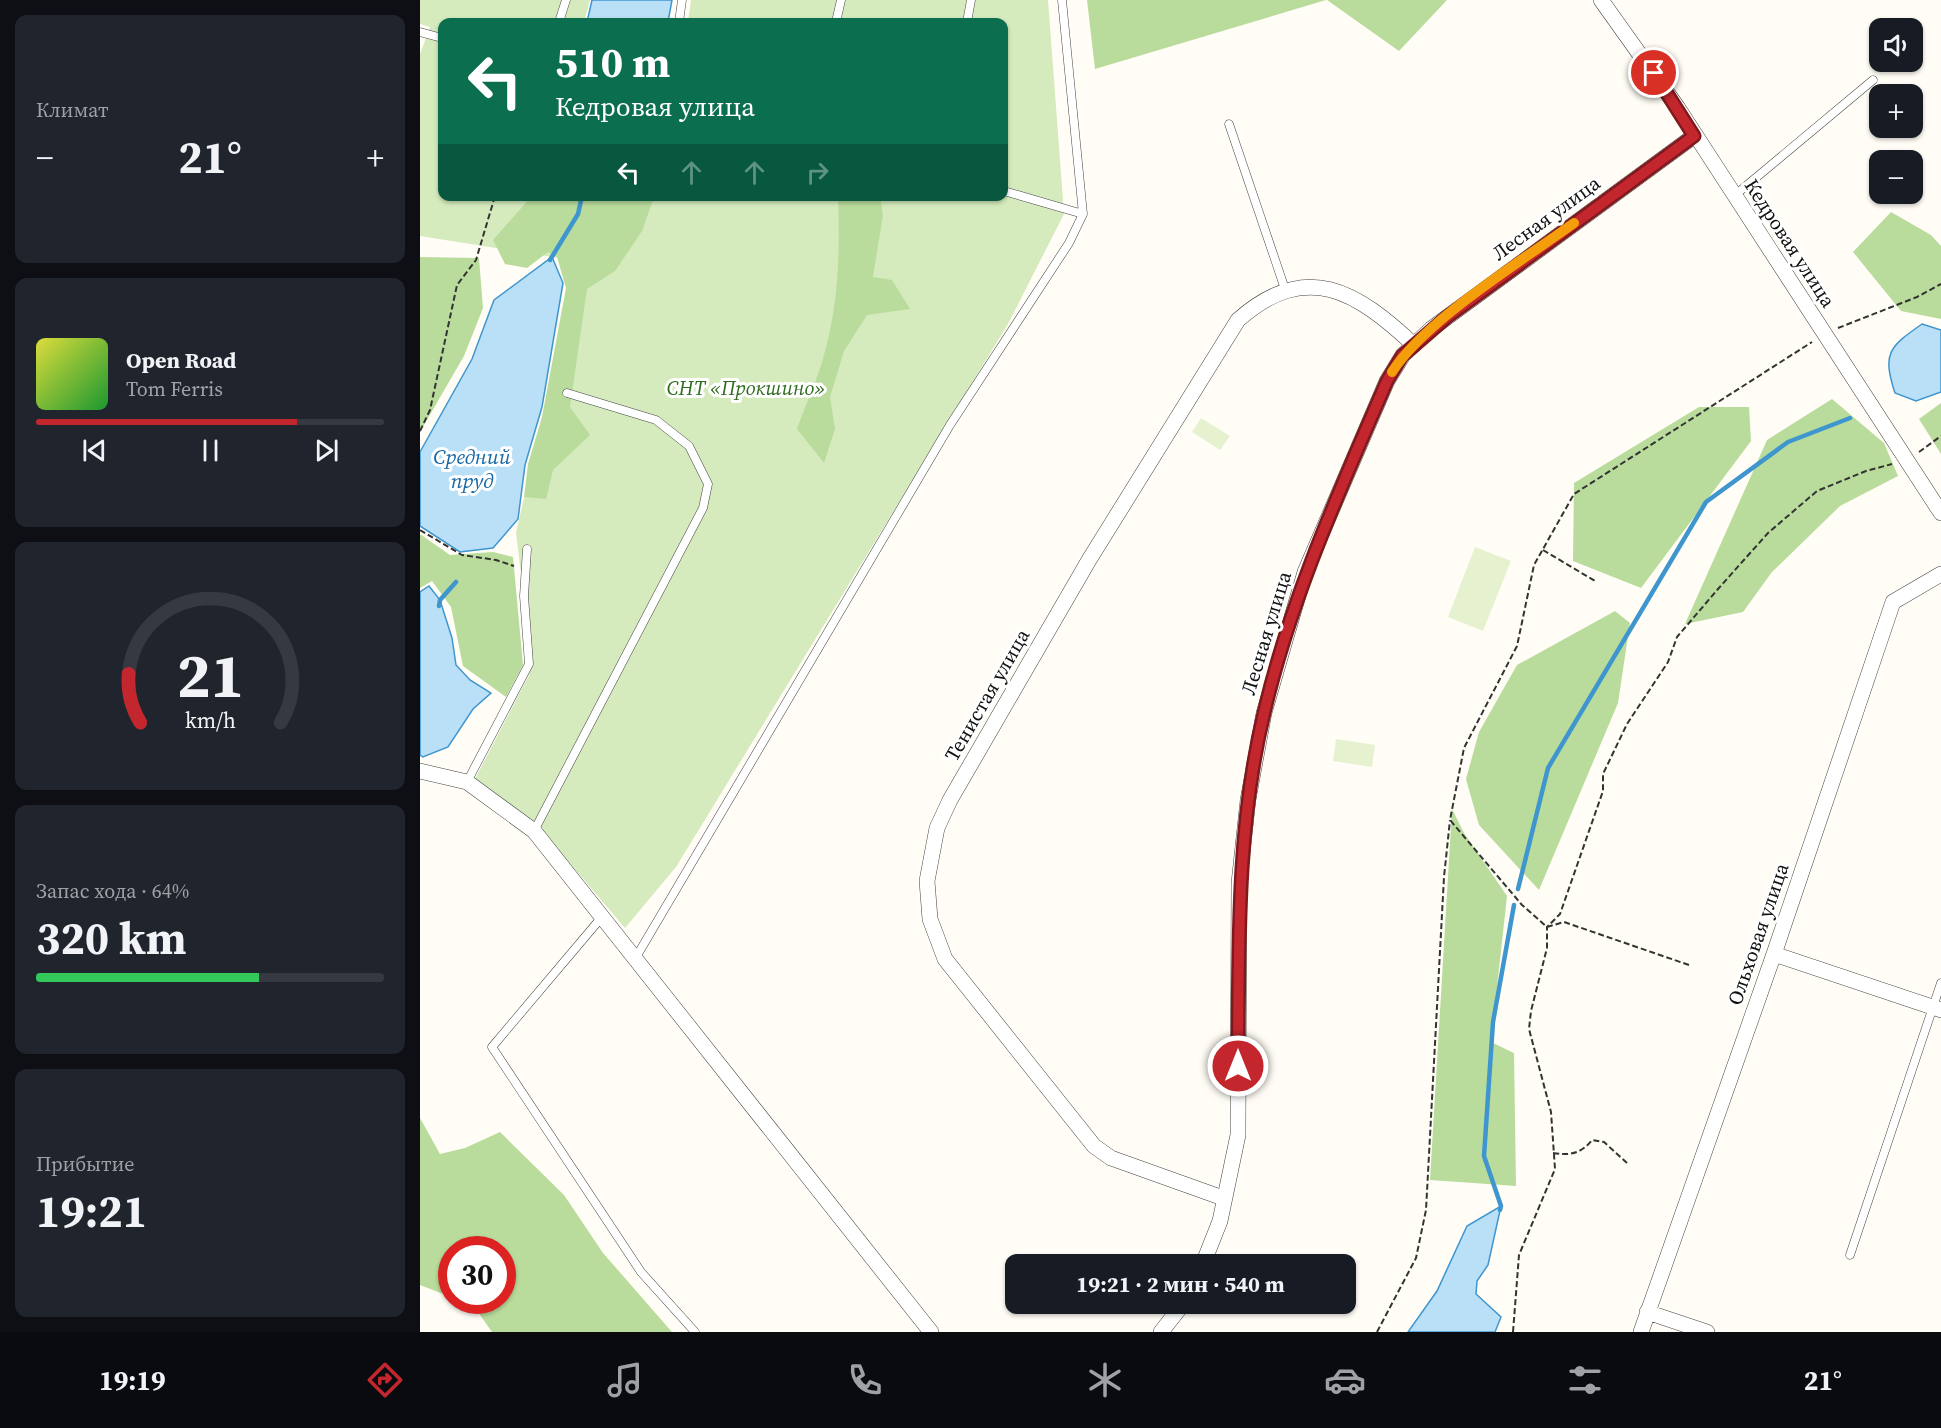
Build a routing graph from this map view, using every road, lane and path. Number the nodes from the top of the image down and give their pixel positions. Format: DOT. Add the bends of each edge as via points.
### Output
graph roads {
  1 [pos="566,0"];
  2 [pos="682,0"];
  3 [pos="841,0"];
  4 [pos="971,0"];
  5 [pos="1062,0"];
  6 [pos="1601,0"];
  7 [pos="560,18"];
  8 [pos="680,18"];
  9 [pos="837,18"];
  10 [pos="968,18"];
  11 [pos="420,32"];
  12 [pos="438,37"];
  13 [pos="1873,80"];
  14 [pos="1229,124"];
  15 [pos="1694,136"];
  16 [pos="1008,192"];
  17 [pos="1734,196"];
  18 [pos="494,201"];
  19 [pos="1083,214"];
  20 [pos="1941,284"];
  21 [pos="1286,292"];
  22 [pos="1825,334"];
  23 [pos="1414,345"];
  24 [pos="567,393"];
  25 [pos="420,431"];
  26 [pos="1941,436"];
  27 [pos="1907,460"];
  28 [pos="1941,513"];
  29 [pos="420,530"];
  30 [pos="527,549"];
  31 [pos="1543,550"];
  32 [pos="526,570"];
  33 [pos="1941,574"];
  34 [pos="1595,581"];
  35 [pos="420,771"];
  36 [pos="466,782"];
  37 [pos="1450,820"];
  38 [pos="534,831"];
  39 [pos="601,918"];
  40 [pos="1547,927"];
  41 [pos="1774,954"];
  42 [pos="635,959"];
  43 [pos="1689,965"];
  44 [pos="1941,983"];
  45 [pos="1937,1009"];
  46 [pos="1554,1153"];
  47 [pos="1628,1163"];
  48 [pos="1223,1198"];
  49 [pos="1207,1254"];
  50 [pos="1850,1255"];
  51 [pos="1647,1312"];
  52 [pos="1175,1314"];
  53 [pos="695,1332"];
  54 [pos="931,1332"];
  55 [pos="1161,1332"];
  56 [pos="1377,1332"];
  57 [pos="1513,1332"];
  58 [pos="1641,1332"];
  59 [pos="1707,1332"];
  1 -- 7 [label="lane"];
  2 -- 8 [label="lane"];
  3 -- 9 [label="lane"];
  4 -- 10 [label="lane"];
  5 -- 19 [label="lane"];
  6 -- 15 [label="street, Кедровая улица"];
  11 -- 12 [label="lane"];
  13 -- 17 [label="lane"];
  14 -- 21 [label="lane"];
  15 -- 17 [label="street, Кедровая улица"];
  15 -- 23 [label="street, Лесная улица" via="1479,292"];
  16 -- 19 [label="lane"];
  17 -- 22 [label="street, Кедровая улица"];
  18 -- 25 [label="path" via="476,260 457,285 430,410"];
  19 -- 42 [label="lane" via="1069,243 950,425"];
  20 -- 22 [label="path"];
  21 -- 23 [label="street, Тенистая улица" via="1319,286 1342,291 1366,304"];
  21 -- 48 [label="street, Тенистая улица" via="1257,304 1238,320 1089,560 950,800 937,828 927,881 930,919 945,959 1094,1146 1111,1158"];
  22 -- 27 [label="street, Кедровая улица"];
  22 -- 31 [label="path" via="1574,494"];
  23 -- 48 [label="street, Лесная улица" via="1387,381 1305,572 1264,713 1248,800 1239,883 1238,1135"];
  24 -- 38 [label="lane" via="656,420 689,446 708,484 703,508"];
  26 -- 27 [label="path"];
  27 -- 28 [label="street, Кедровая улица"];
  27 -- 40 [label="path" via="1817,491 1768,533 1677,637 1668,662 1627,724 1603,774 1604,791 1560,914"];
  29 -- 32 [label="path" via="462,555"];
  30 -- 32 [label="lane"];
  31 -- 34 [label="path"];
  31 -- 37 [label="path" via="1534,565 1517,646 1464,748"];
  32 -- 36 [label="lane" via="529,664"];
  33 -- 41 [label="street, Ольховая улица" via="1893,602"];
  35 -- 36 [label="street"];
  36 -- 38 [label="street"];
  37 -- 40 [label="path" via="1522,905"];
  37 -- 56 [label="path" via="1426,1210 1416,1258"];
  38 -- 39 [label="street"];
  39 -- 42 [label="street"];
  39 -- 53 [label="lane" via="492,1047 641,1272"];
  40 -- 43 [label="path" via="1564,922"];
  40 -- 46 [label="path" via="1547,948 1529,1029 1551,1112"];
  41 -- 45 [label="street"];
  41 -- 51 [label="street, Ольховая улица"];
  42 -- 54 [label="street"];
  44 -- 45 [label="lane"];
  45 -- 50 [label="lane"];
  46 -- 47 [label="path" via="1583,1151 1592,1140 1604,1142"];
  46 -- 57 [label="path" via="1555,1169 1519,1255"];
  48 -- 49 [label="street, Лесная улица" via="1220,1221"];
  51 -- 58 [label="street, Ольховая улица"];
  51 -- 59 [label="street"];
  52 -- 55 [label="street"];
}
